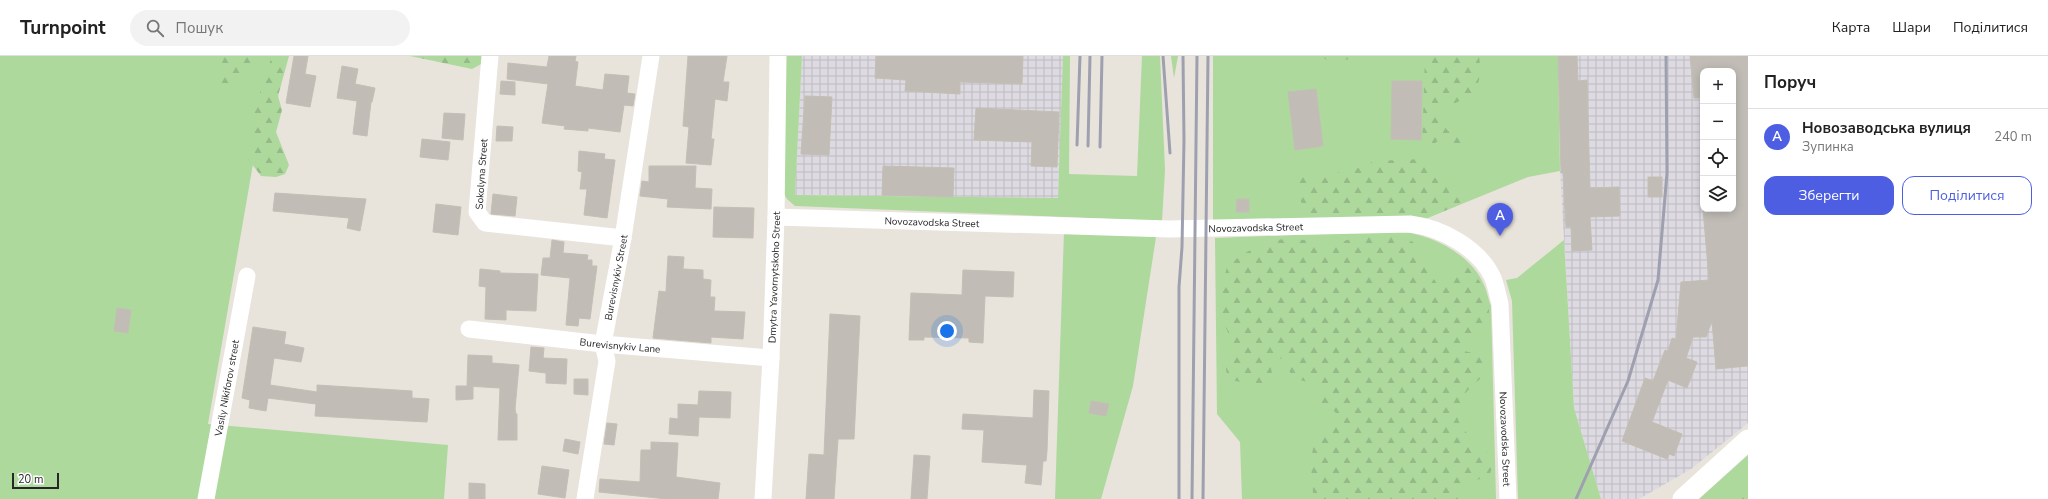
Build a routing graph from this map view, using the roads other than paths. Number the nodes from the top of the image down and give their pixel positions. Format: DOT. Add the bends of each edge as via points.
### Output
graph roads {
  1 [pos="490,56"];
  2 [pos="651,56"];
  3 [pos="778,56"];
  4 [pos="776,217"];
  5 [pos="623,238"];
  6 [pos="247,276"];
  7 [pos="469,329"];
  8 [pos="603,344"];
  9 [pos="772,358"];
  10 [pos="1748,440"];
  11 [pos="206,499"];
  12 [pos="585,499"];
  13 [pos="763,499"];
  14 [pos="1508,499"];
  15 [pos="1683,499"];
  1 -- 5 [label="street, Sokolyna Street" via="477,212 485,223"];
  2 -- 5 [label="street, Burevisnykiv Street"];
  3 -- 4 [label="street, Dmytra Yavornytskoho Street"];
  4 -- 9 [label="street, Dmytra Yavornytskoho Street"];
  4 -- 14 [label="street, Novozavodska Street" via="1169,229 1403,224 1424,226 1460,243 1479,256 1493,278 1500,304"];
  5 -- 8 [label="street, Burevisnykiv Street"];
  6 -- 11 [label="street, Vasily Nikiforov street"];
  7 -- 8 [label="street, Burevisnykiv Lane"];
  8 -- 9 [label="street, Burevisnykiv Lane"];
  8 -- 12 [label="street, Burevisnykiv Street" via="607,360"];
  9 -- 13 [label="street, Dmytra Yavornytskoho Street"];
  10 -- 15 [label="street"];
}
